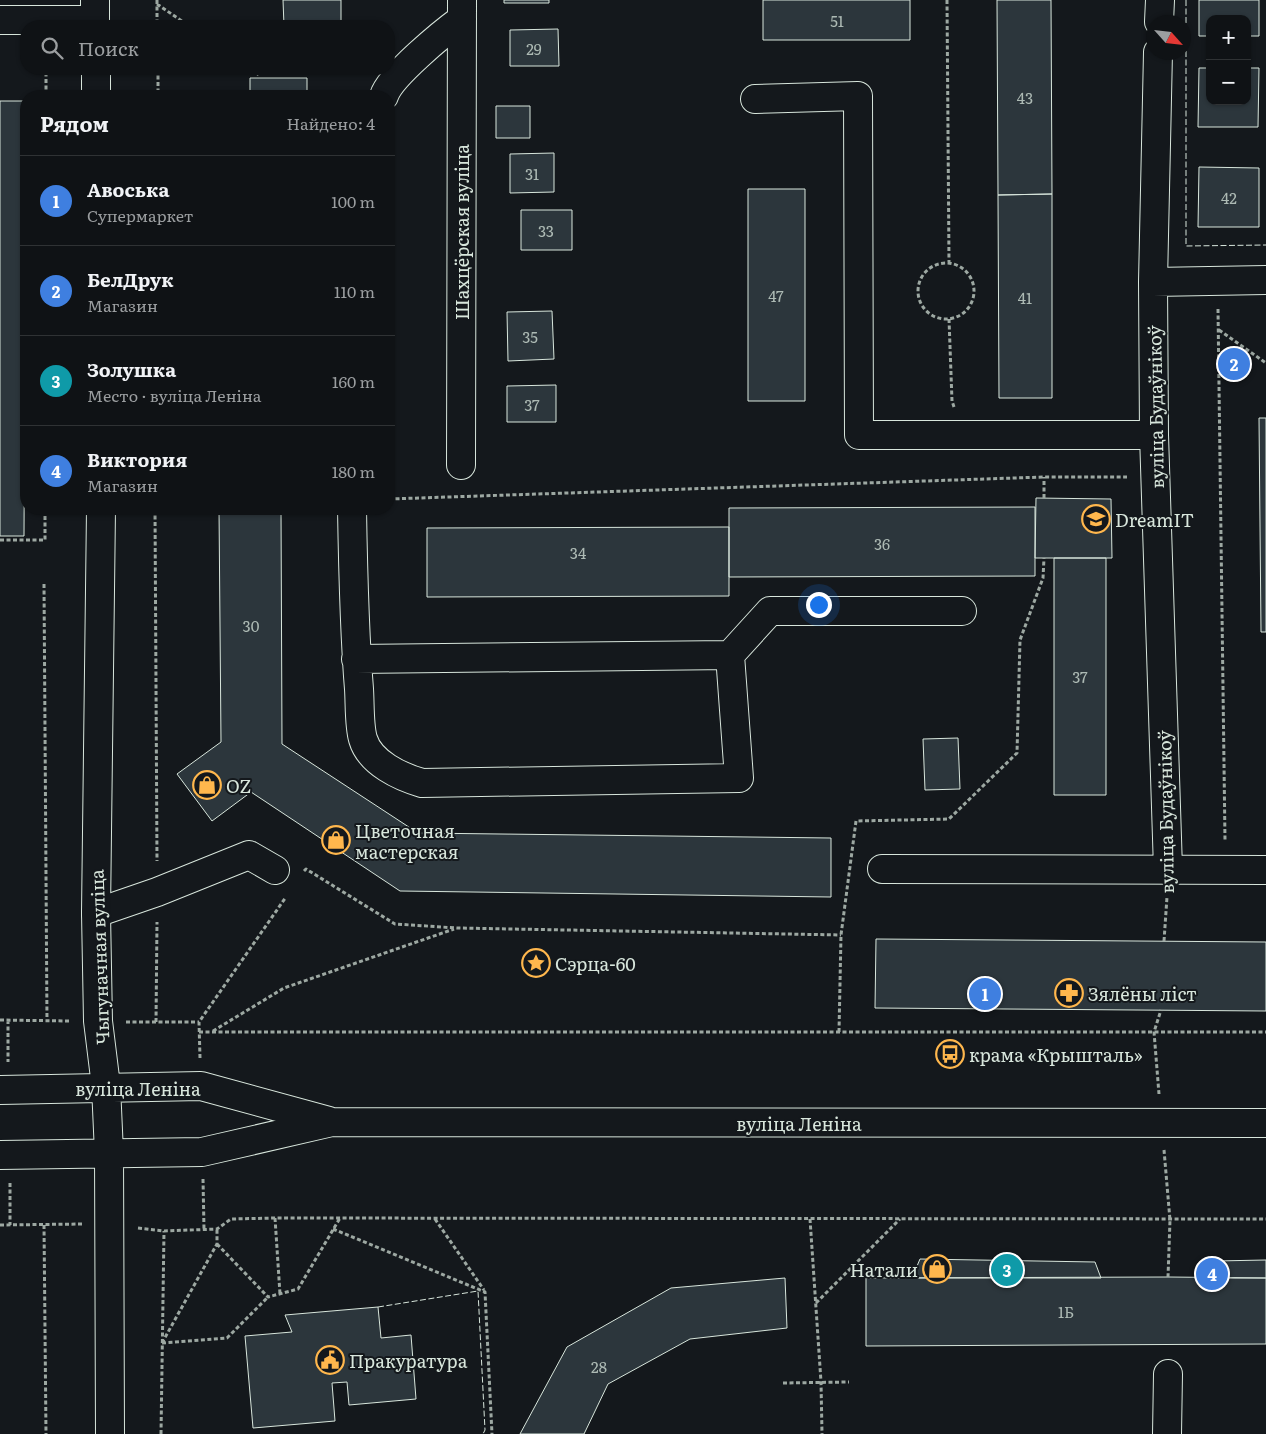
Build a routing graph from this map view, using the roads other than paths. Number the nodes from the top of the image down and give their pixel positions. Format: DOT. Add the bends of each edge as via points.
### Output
graph roads {
  1 [pos="1160,0"];
  2 [pos="462,9"];
  3 [pos="1159,15"];
  4 [pos="95,16"];
  5 [pos="0,20"];
  6 [pos="1158,60"];
  7 [pos="96,75"];
  8 [pos="96,90"];
  9 [pos="388,90"];
  10 [pos="755,99"];
  11 [pos="1266,280"];
  12 [pos="1153,282"];
  13 [pos="1154,435"];
  14 [pos="461,465"];
  15 [pos="101,515"];
  16 [pos="352,515"];
  17 [pos="962,611"];
  18 [pos="730,655"];
  19 [pos="356,659"];
  20 [pos="882,869"];
  21 [pos="1168,869"];
  22 [pos="1266,870"];
  23 [pos="287,874"];
  24 [pos="96,914"];
  25 [pos="106,1086"];
  26 [pos="4,1090"];
  27 [pos="332,1122"];
  28 [pos="1266,1123"];
  29 [pos="109,1153"];
  30 [pos="5,1155"];
  31 [pos="1168,1374"];
  32 [pos="110,1434"];
  33 [pos="1167,1434"];
  1 -- 3 [label="main road"];
  2 -- 9 [label="main road"];
  2 -- 14 [label="main road, Шахцёрская вуліца"];
  4 -- 5 [label="main road"];
  6 -- 12 [label="main road, вуліца Будаўнікоў"];
  7 -- 8 [label="main road"];
  10 -- 13 [label="main road" via="858,96 859,435"];
  11 -- 12 [label="main road"];
  12 -- 13 [label="main road, вуліца Будаўнікоў"];
  13 -- 21 [label="main road, вуліца Будаўнікоў"];
  15 -- 24 [label="main road, Чыгуначная вуліца"];
  16 -- 19 [label="main road"];
  17 -- 18 [label="main road" via="770,611"];
  18 -- 19 [label="main road"];
  18 -- 19 [label="main road" via="738,778 422,783 391,771 373,755 363,740"];
  20 -- 21 [label="main road"];
  21 -- 22 [label="main road"];
  23 -- 24 [label="main road" via="249,855"];
  24 -- 25 [label="main road, Чыгуначная вуліца" via="98,1021"];
  25 -- 26 [label="main road, вуліца Леніна"];
  25 -- 27 [label="main road, вуліца Леніна" via="201,1086"];
  25 -- 29 [label="main road, Чыгуначная вуліца"];
  27 -- 28 [label="main road, вуліца Леніна"];
  27 -- 29 [label="main road, вуліца Леніна" via="202,1152"];
  29 -- 30 [label="main road, вуліца Леніна"];
  29 -- 32 [label="main road, Чыгуначная вуліца"];
  31 -- 33 [label="main road"];
}
